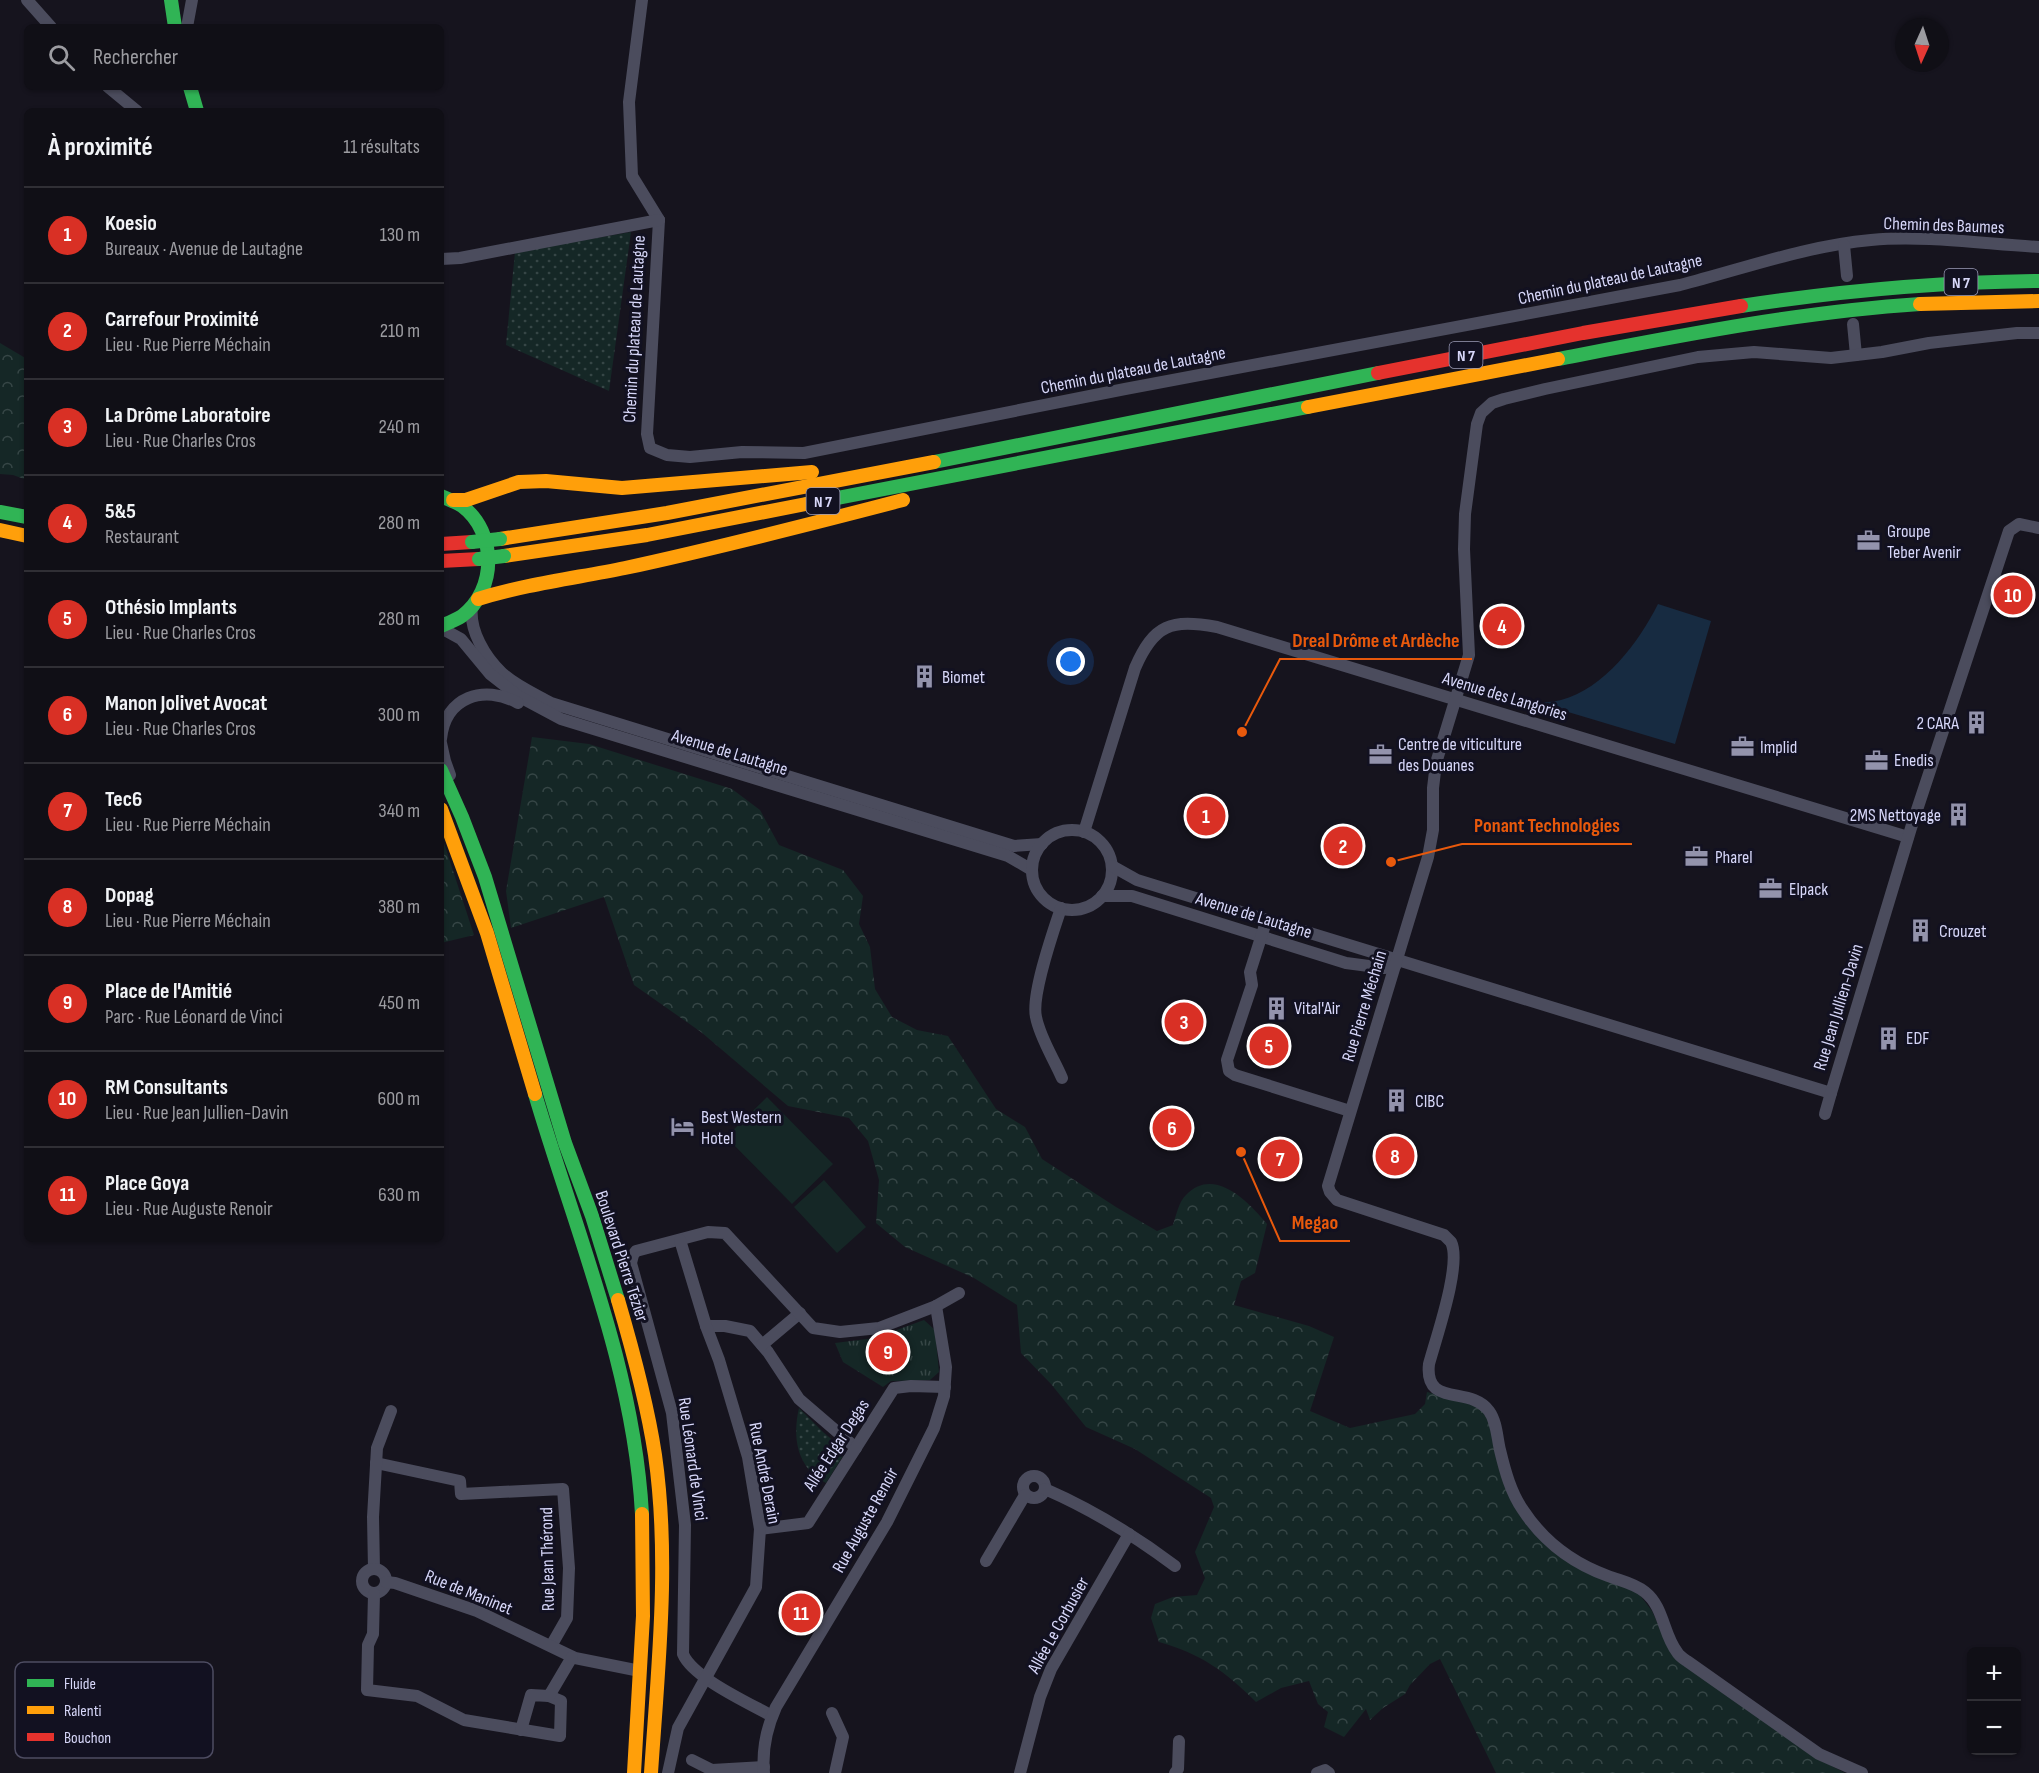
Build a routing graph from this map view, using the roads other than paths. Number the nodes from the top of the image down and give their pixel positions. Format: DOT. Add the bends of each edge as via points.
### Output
graph roads {
  1 [pos="27,0"];
  2 [pos="171,0"];
  3 [pos="192,0"];
  4 [pos="642,0"];
  5 [pos="48,24"];
  6 [pos="175,24"];
  7 [pos="188,24"];
  8 [pos="112,90"];
  9 [pos="191,90"];
  10 [pos="133,108"];
  11 [pos="196,108"];
  12 [pos="658,220"];
  13 [pos="1844,245"];
  14 [pos="2039,247"];
  15 [pos="444,259"];
  16 [pos="1847,276"];
  17 [pos="2039,281"];
  18 [pos="2039,301"];
  19 [pos="1852,324"];
  20 [pos="2039,333"];
  21 [pos="1856,355"];
  22 [pos="1142,439"];
  23 [pos="981,453"];
  24 [pos="447,499"];
  25 [pos="5,513"];
  26 [pos="24,515"];
  27 [pos="2039,528"];
  28 [pos="0,530"];
  29 [pos="24,534"];
  30 [pos="444,544"];
  31 [pos="444,561"];
  32 [pos="475,603"];
  33 [pos="444,626"];
  34 [pos="444,629"];
  35 [pos="1455,700"];
  36 [pos="561,719"];
  37 [pos="444,724"];
  38 [pos="444,752"];
  39 [pos="444,777"];
  40 [pos="444,817"];
  41 [pos="462,817"];
  42 [pos="1084,832"];
  43 [pos="1908,837"];
  44 [pos="1042,844"];
  45 [pos="1112,866"];
  46 [pos="1032,870"];
  47 [pos="1102,896"];
  48 [pos="1062,908"];
  49 [pos="1267,920"];
  50 [pos="1262,936"];
  51 [pos="1396,963"];
  52 [pos="1062,1078"];
  53 [pos="1831,1093"];
  54 [pos="1350,1111"];
  55 [pos="1826,1113"];
  56 [pos="680,1240"];
  57 [pos="959,1293"];
  58 [pos="936,1306"];
  59 [pos="800,1313"];
  60 [pos="706,1326"];
  61 [pos="762,1345"];
  62 [pos="945,1387"];
  63 [pos="391,1410"];
  64 [pos="856,1448"];
  65 [pos="376,1462"];
  66 [pos="1045,1489"];
  67 [pos="1025,1495"];
  68 [pos="760,1529"];
  69 [pos="1129,1534"];
  70 [pos="986,1561"];
  71 [pos="1175,1566"];
  72 [pos="374,1569"];
  73 [pos="386,1582"];
  74 [pos="374,1594"];
  75 [pos="551,1647"];
  76 [pos="572,1657"];
  77 [pos="640,1671"];
  78 [pos="705,1677"];
  79 [pos="549,1696"];
  80 [pos="832,1713"];
  81 [pos="772,1716"];
  82 [pos="521,1730"];
  83 [pos="1179,1741"];
  84 [pos="692,1760"];
  85 [pos="764,1770"];
  86 [pos="711,1771"];
  87 [pos="634,1773"];
  88 [pos="651,1773"];
  89 [pos="668,1773"];
  90 [pos="835,1773"];
  91 [pos="1021,1773"];
  92 [pos="1175,1773"];
  93 [pos="1317,1773"];
  94 [pos="1329,1773"];
  95 [pos="1862,1773"];
  1 -- 5 [label="street"];
  2 -- 6 [label="main road"];
  3 -- 7 [label="street"];
  4 -- 12 [label="street" via="629,102 632,176"];
  8 -- 10 [label="street"];
  9 -- 11 [label="main road"];
  12 -- 13 [label="street, Chemin du plateau de Lautagne" via="646,434 650,448 667,456 690,457 742,452 804,453 1680,285 1812,248"];
  12 -- 15 [label="street"];
  13 -- 14 [label="street, Chemin des Baumes" via="1899,239"];
  13 -- 16 [label="street"];
  17 -- 23 [label="main road, N 7" via="1882,287 1665,318"];
  18 -- 22 [label="main road, N 7" via="1928,303 1801,316"];
  19 -- 21 [label="street"];
  20 -- 21 [label="street"];
  21 -- 35 [label="street" via="1831,358 1754,352 1698,357 1492,403 1481,413 1477,424 1470,470 1464,549 1469,655"];
  22 -- 31 [label="main road, N 7, bridge" via="659,532 546,551"];
  22 -- 32 [label="main road" via="730,544 509,589"];
  23 -- 24 [label="main road" via="622,488 534,481 484,499"];
  23 -- 30 [label="main road, N 7, bridge" via="642,518"];
  24 -- 32 [label="main road" via="480,527 488,549 488,575"];
  25 -- 26 [label="main road"];
  27 -- 43 [label="street, Rue Jean Jullien-Davin" via="2019,524 2009,531"];
  28 -- 29 [label="main road"];
  32 -- 33 [label="main road"];
  32 -- 44 [label="street, Avenue de Lautagne" via="470,619 476,635 502,673 551,702 1014,846"];
  34 -- 36 [label="street, Avenue de Lautagne" via="461,639 490,674 518,696"];
  35 -- 42 [label="street, Avenue des Langories" via="1217,627 1194,622 1172,625 1154,635 1139,659"];
  35 -- 43 [label="street, Avenue des Langories"];
  35 -- 51 [label="street, Rue Pierre Méchain" via="1436,763 1428,857"];
  36 -- 37 [label="street" via="537,714 498,694 484,693 457,705"];
  36 -- 46 [label="street, Avenue de Lautagne" via="1008,856"];
  38 -- 41 [label="street"];
  39 -- 41 [label="main road, Boulevard Pierre Tézier"];
  40 -- 77 [label="main road, Boulevard Pierre Tézier" via="483,922 586,1253 629,1410 643,1535"];
  41 -- 88 [label="main road, Boulevard Pierre Tézier" via="485,877 561,1132 629,1335 656,1456 662,1544"];
  42 -- 44 [label="street" via="1061,831"];
  42 -- 45 [label="street" via="1100,841"];
  43 -- 53 [label="street, Rue Jean Jullien-Davin"];
  44 -- 46 [label="street"];
  45 -- 47 [label="street" via="1112,877"];
  45 -- 49 [label="street, Avenue de Lautagne" via="1137,880"];
  46 -- 48 [label="street" via="1041,894"];
  47 -- 48 [label="street" via="1079,909"];
  47 -- 50 [label="street, Avenue de Lautagne" via="1132,896"];
  48 -- 52 [label="street" via="1035,1008"];
  49 -- 50 [label="street"];
  49 -- 51 [label="street, Avenue de Lautagne"];
  50 -- 51 [label="street, Avenue de Lautagne" via="1346,963 1384,968"];
  50 -- 54 [label="street" via="1250,972 1252,985 1227,1060 1229,1071"];
  51 -- 53 [label="street, Rue Jean Jullien-Davin"];
  51 -- 54 [label="street, Rue Pierre Méchain"];
  53 -- 55 [label="street"];
  54 -- 95 [label="street, Rue Pierre Méchain" via="1328,1186 1333,1197 1348,1204 1444,1235 1450,1242 1453,1272 1428,1376 1438,1390 1474,1399 1489,1411 1512,1489 1533,1524 1546,1540 1578,1562 1646,1592 1655,1602 1676,1652 1687,1661 1820,1754"];
  56 -- 59 [label="street, Rue Léonard de Vinci" via="708,1232 725,1233"];
  56 -- 60 [label="street, Rue André Derain"];
  56 -- 78 [label="street, Rue Léonard de Vinci" via="636,1251 631,1263 672,1413 685,1525 683,1654"];
  57 -- 58 [label="street, Rue Léonard de Vinci"];
  58 -- 59 [label="street, Rue Léonard de Vinci" via="879,1328 840,1332 813,1328"];
  58 -- 62 [label="street, Rue Auguste Renoir" via="946,1366"];
  59 -- 61 [label="street"];
  60 -- 61 [label="street" via="750,1331"];
  60 -- 68 [label="street, Rue André Derain" via="747,1457"];
  61 -- 64 [label="street" via="799,1399"];
  62 -- 64 [label="street, Allée Edgar Degas" via="894,1388"];
  62 -- 81 [label="street, Rue Auguste Renoir" via="934,1428 887,1522"];
  63 -- 65 [label="street"];
  64 -- 68 [label="street, Allée Edgar Degas" via="808,1523"];
  65 -- 72 [label="street"];
  65 -- 75 [label="street, Rue Jean Thérond" via="460,1481 461,1494 563,1490 569,1568 567,1618"];
  66 -- 67 [label="street" via="1040,1496"];
  66 -- 67 [label="street" via="1043,1480 1036,1476 1027,1478 1023,1485"];
  66 -- 69 [label="street"];
  67 -- 70 [label="street"];
  68 -- 78 [label="street, Rue André Derain" via="756,1587"];
  69 -- 71 [label="street"];
  69 -- 91 [label="street, Allée Le Corbusier" via="1052,1669 1040,1697"];
  72 -- 73 [label="street" via="383,1573"];
  72 -- 74 [label="street" via="365,1572 362,1581 365,1590"];
  73 -- 74 [label="street"];
  73 -- 75 [label="street, Rue de Maninet" via="477,1611"];
  74 -- 82 [label="street" via="368,1690 417,1696 464,1720"];
  75 -- 76 [label="street, Rue de Maninet"];
  76 -- 77 [label="street, Rue de Maninet"];
  76 -- 79 [label="street"];
  77 -- 87 [label="main road, Boulevard Pierre Tézier"];
  78 -- 81 [label="street, Rue Léonard de Vinci"];
  78 -- 89 [label="street, Rue André Derain" via="678,1728"];
  79 -- 82 [label="street" via="531,1695"];
  79 -- 82 [label="street" via="561,1701 560,1737"];
  80 -- 90 [label="street" via="843,1737"];
  81 -- 85 [label="street, Rue Auguste Renoir" via="763,1756"];
  83 -- 92 [label="street"];
  84 -- 86 [label="street"];
  85 -- 86 [label="street"];
  93 -- 94 [label="street"];
}
